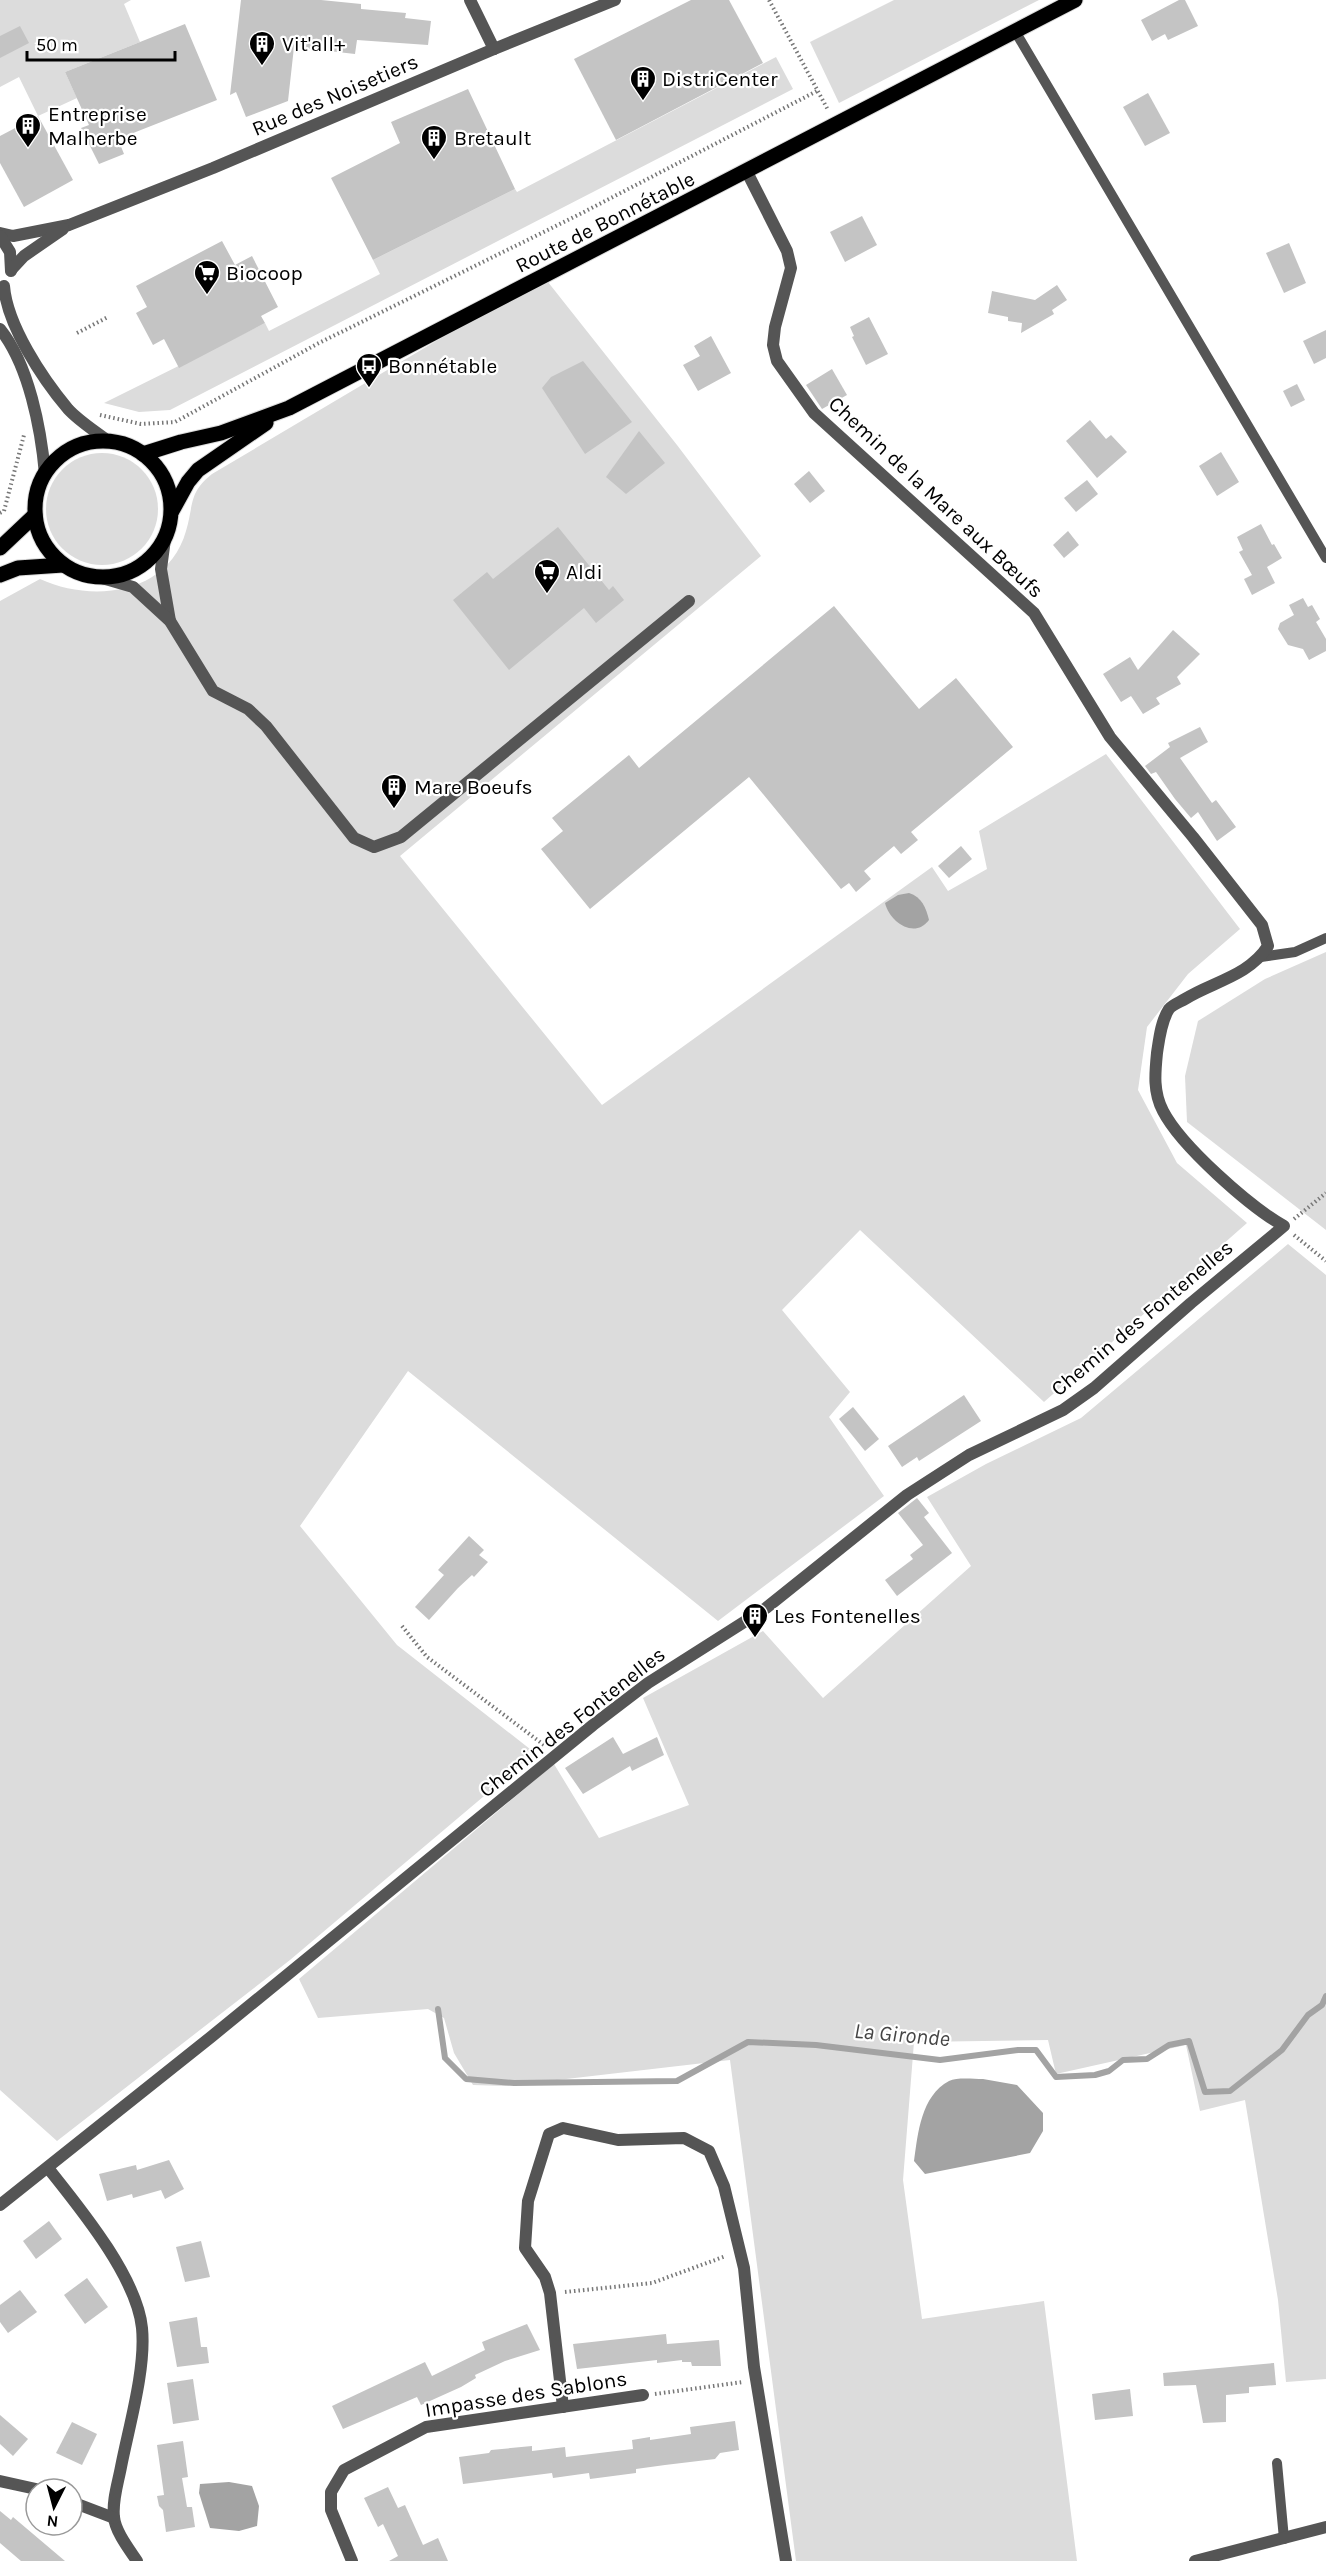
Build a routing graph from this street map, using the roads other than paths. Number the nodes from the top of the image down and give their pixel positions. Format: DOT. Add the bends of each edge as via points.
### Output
graph roads {
  1 [pos="470,0"];
  2 [pos="615,0"];
  3 [pos="1075,0"];
  4 [pos="1015,31"];
  5 [pos="494,49"];
  6 [pos="747,172"];
  7 [pos="69,225"];
  8 [pos="0,234"];
  9 [pos="11,270"];
  10 [pos="2,288"];
  11 [pos="0,329"];
  12 [pos="289,408"];
  13 [pos="108,441"];
  14 [pos="143,454"];
  15 [pos="45,474"];
  16 [pos="172,511"];
  17 [pos="35,515"];
  18 [pos="165,539"];
  19 [pos="0,548"];
  20 [pos="1326,558"];
  21 [pos="63,565"];
  22 [pos="0,574"];
  23 [pos="102,578"];
  24 [pos="689,601"];
  25 [pos="170,621"];
  26 [pos="1326,938"];
  27 [pos="1261,957"];
  28 [pos="48,2168"];
  29 [pos="0,2205"];
  30 [pos="643,2396"];
  31 [pos="563,2407"];
  32 [pos="1277,2463"];
  33 [pos="0,2481"];
  34 [pos="24,2486"];
  35 [pos="84,2507"];
  36 [pos="114,2518"];
  37 [pos="1326,2527"];
  38 [pos="1284,2539"];
  39 [pos="137,2561"];
  40 [pos="352,2561"];
  41 [pos="786,2561"];
  42 [pos="1195,2561"];
  1 -- 5 [label="street"];
  2 -- 5 [label="street, Rue des Noisetiers"];
  3 -- 4 [label="main road, Route de Bonnétable"];
  4 -- 6 [label="main road, Route de Bonnétable"];
  4 -- 20 [label="lane"];
  5 -- 7 [label="street, Rue des Noisetiers"];
  6 -- 12 [label="main road, Route de Bonnétable"];
  6 -- 27 [label="street, Chemin de la Mare aux Bœufs" via="787,250 790,268 775,327 773,345 777,361 814,413 1034,613 1110,737 1262,925 1268,946"];
  7 -- 8 [label="street, Rue des Noisetiers" via="13,236"];
  7 -- 9 [label="street, Rue des Noisetiers" via="24,256"];
  8 -- 9 [label="street" via="9,249"];
  9 -- 10 [label="street"];
  10 -- 13 [label="street" via="17,329 41,370 69,410"];
  11 -- 15 [label="street" via="29,394"];
  12 -- 14 [label="main road, Route de Bonnétable" via="221,433"];
  12 -- 16 [label="main road" via="198,470"];
  13 -- 14 [label="main road"];
  13 -- 15 [label="main road" via="71,449"];
  14 -- 16 [label="main road" via="165,480"];
  15 -- 17 [label="main road" via="36,495"];
  16 -- 18 [label="main road"];
  17 -- 19 [label="main road"];
  17 -- 21 [label="main road" via="42,540"];
  18 -- 23 [label="main road" via="154,556 137,569"];
  18 -- 25 [label="street" via="161,569"];
  21 -- 22 [label="main road" via="18,568"];
  21 -- 23 [label="main road"];
  23 -- 25 [label="street" via="133,587"];
  24 -- 25 [label="street" via="400,837 374,847 354,838 266,726 248,709 213,691"];
  26 -- 27 [label="lane" via="1295,952"];
  27 -- 28 [label="street, Chemin des Fontenelles" via="1229,979 1169,1009 1159,1035 1154,1084 1162,1110 1188,1146 1263,1214 1284,1226 1094,1388 1063,1410 969,1455 907,1495 766,1608 648,1683"];
  28 -- 29 [label="street, Chemin des Fontenelles"];
  28 -- 36 [label="street" via="125,2279 142,2328 139,2378"];
  30 -- 31 [label="street, Impasse des Sablons"];
  31 -- 40 [label="street, Impasse des Sablons" via="426,2427 344,2470 331,2492 331,2510"];
  31 -- 41 [label="street" via="550,2293 545,2277 525,2248 528,2200 549,2134 563,2128 618,2140 684,2138 709,2151 724,2186 740,2251 756,2380"];
  32 -- 38 [label="lane"];
  33 -- 34 [label="street"];
  35 -- 36 [label="street"];
  36 -- 39 [label="street"];
  37 -- 38 [label="street"];
  38 -- 42 [label="street"];
}
